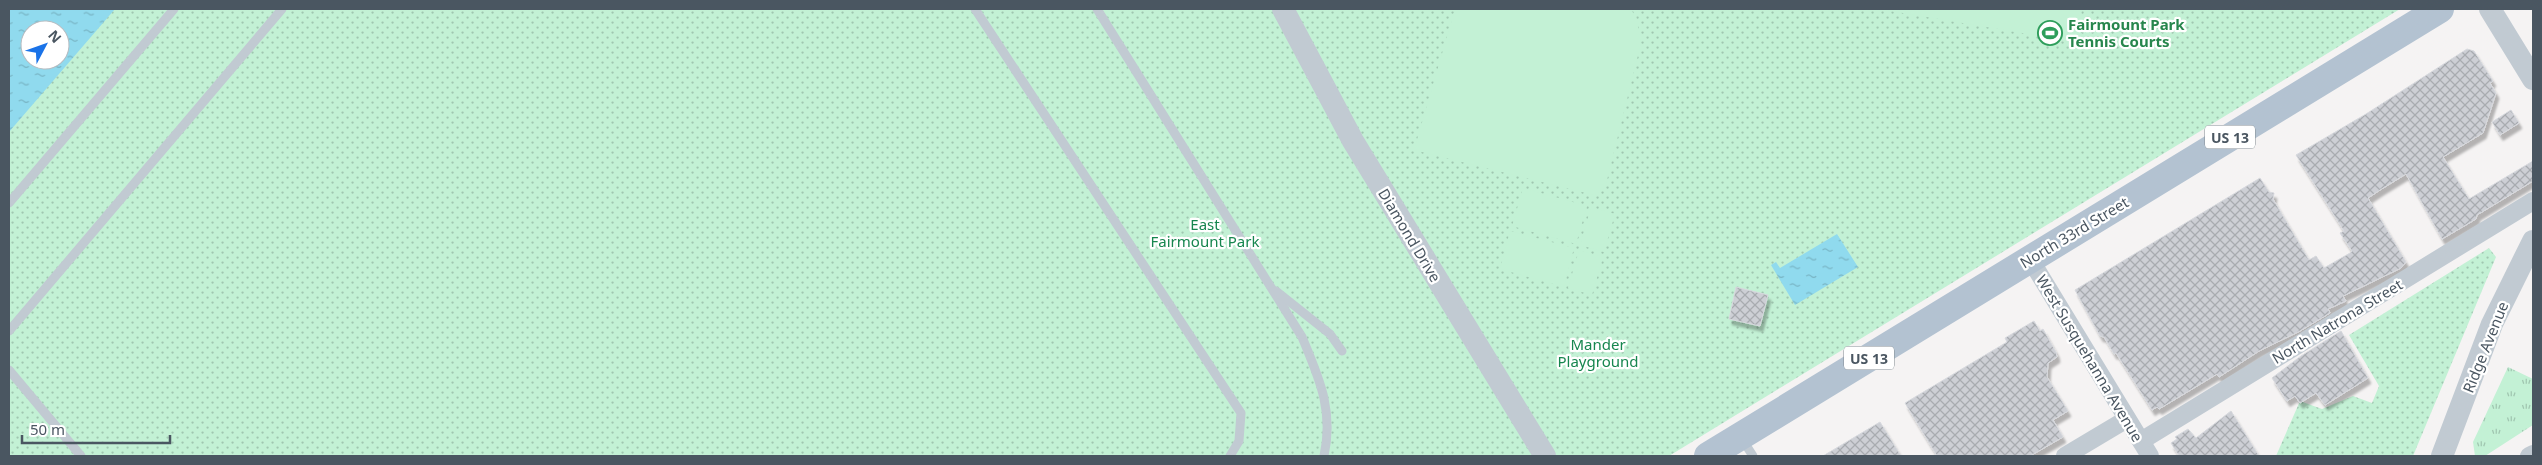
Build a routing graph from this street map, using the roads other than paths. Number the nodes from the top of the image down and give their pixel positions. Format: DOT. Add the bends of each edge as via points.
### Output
graph roads {
  1 [pos="174,9"];
  2 [pos="282,9"];
  3 [pos="975,9"];
  4 [pos="1097,9"];
  5 [pos="1283,9"];
  6 [pos="2440,9"];
  7 [pos="2490,9"];
  8 [pos="2532,73"];
  9 [pos="2533,201"];
  10 [pos="9,203"];
  11 [pos="2533,241"];
  12 [pos="2030,259"];
  13 [pos="1270,286"];
  14 [pos="9,331"];
  15 [pos="1342,351"];
  16 [pos="9,370"];
  17 [pos="2127,418"];
  18 [pos="2141,441"];
  19 [pos="1746,447"];
  20 [pos="2533,454"];
  21 [pos="81,456"];
  22 [pos="1230,456"];
  23 [pos="1324,456"];
  24 [pos="1545,456"];
  25 [pos="1708,456"];
  26 [pos="2065,456"];
  27 [pos="2150,456"];
  28 [pos="2442,456"];
  29 [pos="2529,456"];
  1 -- 10 [label="lane"];
  2 -- 14 [label="lane"];
  3 -- 22 [label="lane" via="1242,413 1239,441"];
  4 -- 13 [label="lane"];
  5 -- 24 [label="street, Diamond Drive" via="1353,141"];
  6 -- 12 [label="main road, North 33rd Street / US 13"];
  7 -- 8 [label="street"];
  9 -- 18 [label="street, North Natrona Street"];
  11 -- 28 [label="street, Ridge Avenue" via="2496,317"];
  12 -- 17 [label="street, West Susquehanna Avenue"];
  12 -- 19 [label="main road, North 33rd Street / US 13"];
  13 -- 15 [label="lane" via="1330,334"];
  13 -- 23 [label="lane" via="1302,337 1324,389 1328,437"];
  16 -- 21 [label="lane"];
  17 -- 18 [label="street, West Susquehanna Avenue"];
  17 -- 26 [label="street"];
  18 -- 27 [label="street, West Susquehanna Avenue"];
  19 -- 25 [label="main road, North 33rd Street / US 13"];
  20 -- 29 [label="street"];
}
